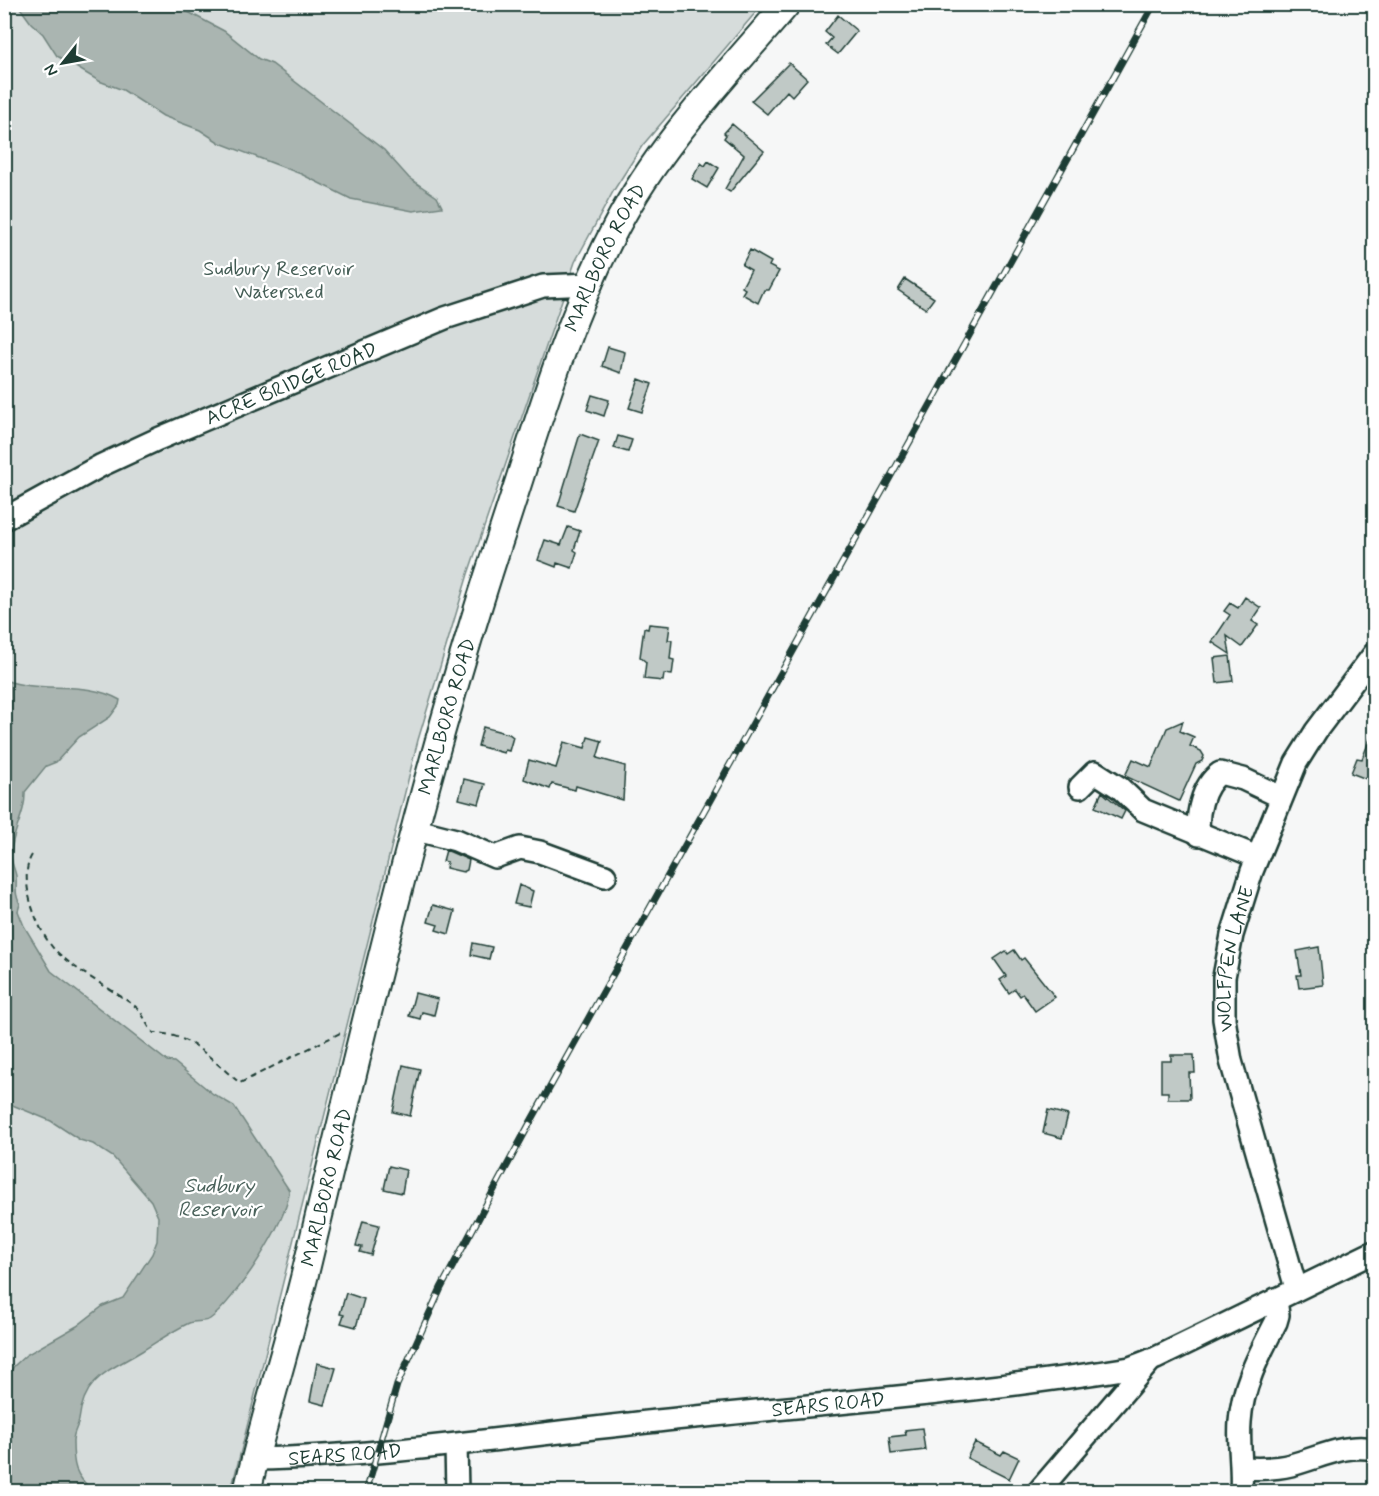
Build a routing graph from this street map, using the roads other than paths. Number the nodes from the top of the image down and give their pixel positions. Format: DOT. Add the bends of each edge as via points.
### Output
graph roads {
  1 [pos="787,4"];
  2 [pos="591,284"];
  3 [pos="4,519"];
  4 [pos="1374,654"];
  5 [pos="1080,787"];
  6 [pos="1281,797"];
  7 [pos="413,829"];
  8 [pos="1199,835"];
  9 [pos="1257,857"];
  10 [pos="605,876"];
  11 [pos="1374,1252"];
  12 [pos="1296,1288"];
  13 [pos="1276,1299"];
  14 [pos="1152,1360"];
  15 [pos="456,1445"];
  16 [pos="1374,1449"];
  17 [pos="255,1459"];
  18 [pos="1243,1467"];
  19 [pos="247,1491"];
  20 [pos="457,1491"];
  21 [pos="1038,1491"];
  22 [pos="1241,1491"];
  1 -- 2 [label="main road, MARLBORO ROAD" via="703,99 666,149 616,227"];
  2 -- 3 [label="street, ACRE BRIDGE ROAD" via="543,286 445,318 158,439"];
  2 -- 7 [label="main road, MARLBORO ROAD" via="525,459"];
  4 -- 6 [label="street, WOLFPEN LANE" via="1305,747"];
  5 -- 8 [label="street" via="1095,772 1143,810"];
  6 -- 8 [label="street" via="1220,773 1213,778 1199,809"];
  6 -- 9 [label="street, WOLFPEN LANE"];
  7 -- 10 [label="street" via="456,840 495,857 520,848 540,852"];
  7 -- 17 [label="main road, MARLBORO ROAD" via="298,1301"];
  8 -- 9 [label="street"];
  9 -- 12 [label="street, WOLFPEN LANE" via="1227,956 1224,1019 1231,1061"];
  11 -- 12 [label="street, SEARS ROAD"];
  12 -- 13 [label="street, SEARS ROAD"];
  13 -- 14 [label="street, SEARS ROAD"];
  13 -- 18 [label="street" via="1276,1322 1243,1398 1239,1435"];
  14 -- 15 [label="street, SEARS ROAD" via="1130,1368 1058,1378"];
  14 -- 21 [label="street"];
  15 -- 17 [label="street, SEARS ROAD"];
  15 -- 20 [label="street"];
  16 -- 18 [label="street" via="1346,1448 1291,1466"];
  17 -- 19 [label="main road, MARLBORO ROAD"];
  18 -- 22 [label="street"];
}
